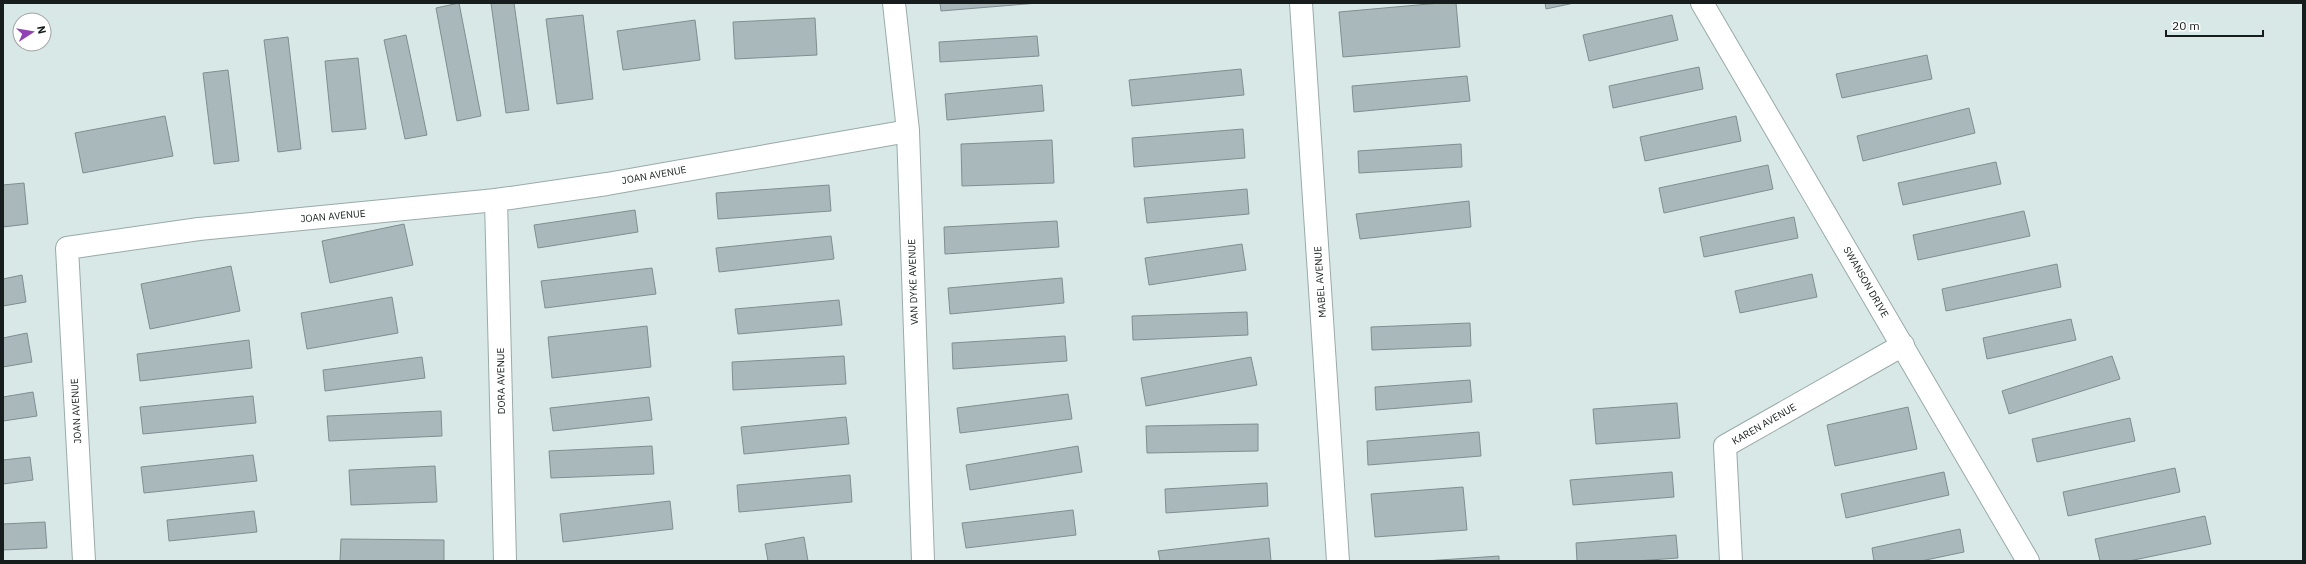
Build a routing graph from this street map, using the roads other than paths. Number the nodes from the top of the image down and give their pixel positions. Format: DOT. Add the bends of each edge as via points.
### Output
graph roads {
  1 [pos="894,3"];
  2 [pos="1301,3"];
  3 [pos="1702,3"];
  4 [pos="908,131"];
  5 [pos="496,200"];
  6 [pos="1903,345"];
  7 [pos="84,561"];
  8 [pos="505,561"];
  9 [pos="923,561"];
  10 [pos="1338,561"];
  11 [pos="1731,561"];
  12 [pos="2028,561"];
  1 -- 4 [label="street, VAN DYKE AVENUE"];
  2 -- 10 [label="street, MABEL AVENUE"];
  3 -- 6 [label="street, SWANSON DRIVE"];
  4 -- 5 [label="street, JOAN AVENUE" via="608,184"];
  4 -- 9 [label="street, VAN DYKE AVENUE"];
  5 -- 7 [label="street, JOAN AVENUE" via="199,229 67,248"];
  5 -- 8 [label="street, DORA AVENUE"];
  6 -- 11 [label="street, KAREN AVENUE" via="1725,446"];
  6 -- 12 [label="street, SWANSON DRIVE"];
}
